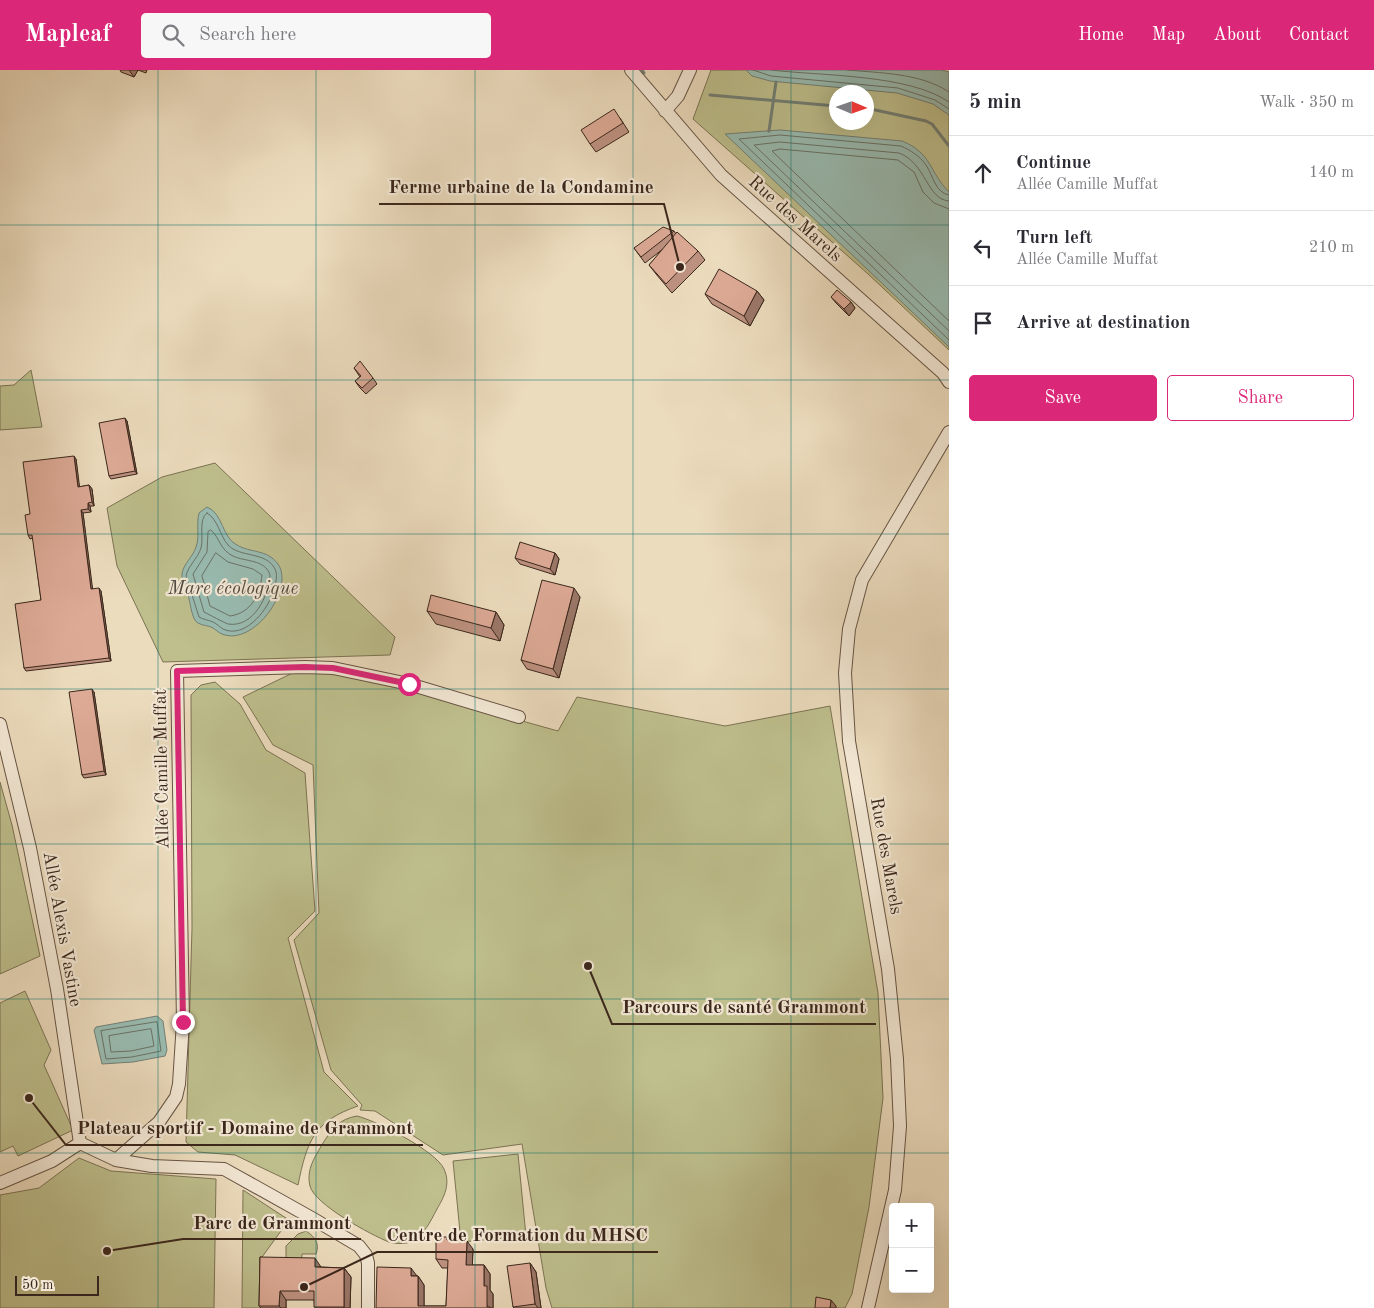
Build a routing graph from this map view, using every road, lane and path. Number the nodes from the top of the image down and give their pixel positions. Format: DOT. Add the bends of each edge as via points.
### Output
graph roads {
  1 [pos="631,70"];
  2 [pos="690,70"];
  3 [pos="665,111"];
  4 [pos="949,382"];
  5 [pos="949,432"];
  6 [pos="519,717"];
  7 [pos="0,724"];
  8 [pos="80,1143"];
  9 [pos="116,1160"];
  10 [pos="0,1183"];
  11 [pos="368,1308"];
  12 [pos="868,1308"];
  1 -- 3 [label="street, Rue des Marels"];
  2 -- 3 [label="street" via="678,96"];
  3 -- 4 [label="street, Rue des Marels" via="729,183"];
  5 -- 12 [label="street, Rue des Marels" via="862,580 849,629 845,673 849,741 888,969 900,1126 895,1190"];
  6 -- 9 [label="street, Allée Camille Muffat" via="394,680 333,668 177,671 183,1022 179,1084 176,1097 159,1122"];
  7 -- 8 [label="street, Allée Alexis Vastine" via="57,989"];
  8 -- 9 [label="street"];
  8 -- 10 [label="street" via="52,1161"];
  9 -- 11 [label="street" via="152,1166 224,1169 359,1246 368,1263"];
}
